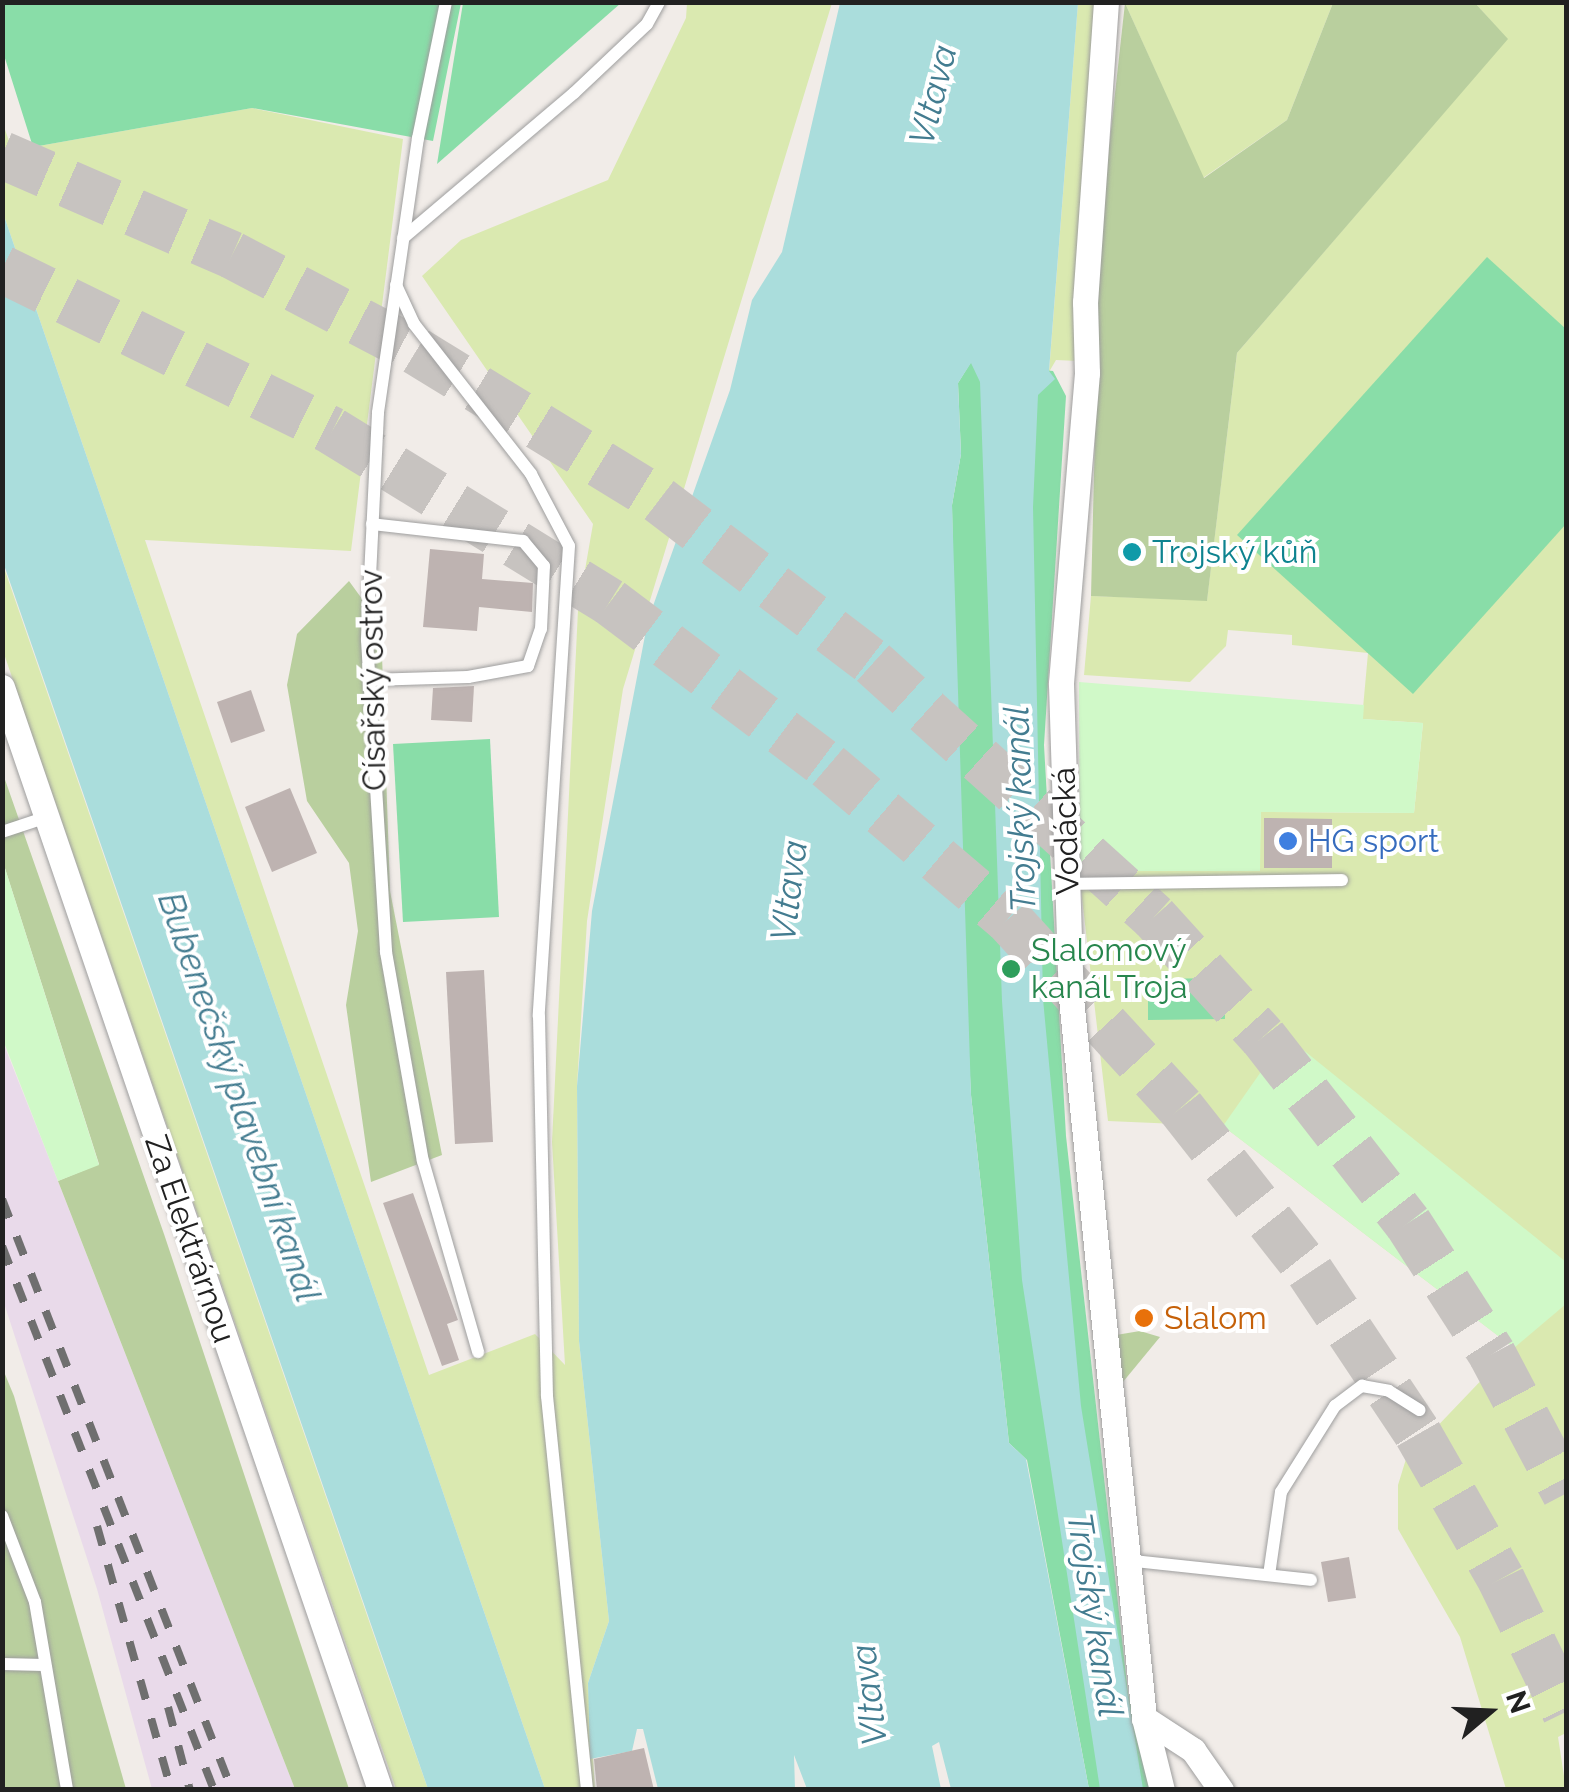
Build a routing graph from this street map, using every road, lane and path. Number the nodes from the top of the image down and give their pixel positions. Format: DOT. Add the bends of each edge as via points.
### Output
graph roads {
  1 [pos="446,2"];
  2 [pos="659,2"];
  3 [pos="1106,2"];
  4 [pos="403,238"];
  5 [pos="396,286"];
  6 [pos="372,524"];
  7 [pos="369,680"];
  8 [pos="2,687"];
  9 [pos="47,817"];
  10 [pos="2,832"];
  11 [pos="1342,880"];
  12 [pos="1068,884"];
  13 [pos="478,1352"];
  14 [pos="1420,1410"];
  15 [pos="2,1516"];
  16 [pos="1123,1560"];
  17 [pos="1268,1574"];
  18 [pos="1311,1580"];
  19 [pos="2,1664"];
  20 [pos="44,1665"];
  21 [pos="1144,1718"];
  22 [pos="67,1790"];
  23 [pos="380,1790"];
  24 [pos="587,1790"];
  25 [pos="1162,1790"];
  26 [pos="1221,1790"];
  1 -- 4 [label="lane, Císařský ostrov"];
  2 -- 4 [label="lane" via="647,24 574,93"];
  3 -- 12 [label="street, Vodácká" via="1085,302 1087,373 1060,684"];
  4 -- 5 [label="lane, Císařský ostrov"];
  5 -- 6 [label="lane, Císařský ostrov" via="378,413"];
  5 -- 24 [label="lane" via="414,324 531,474 569,546 539,1016 546,1396"];
  6 -- 7 [label="lane, Císařský ostrov"];
  6 -- 7 [label="lane" via="524,541 544,566 541,629 528,666 483,676"];
  7 -- 13 [label="lane, Císařský ostrov" via="386,952 423,1161"];
  8 -- 9 [label="street, Za Elektrárnou"];
  9 -- 10 [label="lane"];
  9 -- 23 [label="street, Za Elektrárnou"];
  11 -- 12 [label="lane"];
  12 -- 16 [label="street, Vodácká" via="1071,998"];
  14 -- 17 [label="lane" via="1389,1391 1362,1386 1335,1406 1280,1492"];
  15 -- 20 [label="lane" via="35,1602"];
  16 -- 17 [label="lane"];
  16 -- 21 [label="street, Vodácká"];
  17 -- 18 [label="lane"];
  19 -- 20 [label="lane"];
  20 -- 22 [label="lane"];
  21 -- 25 [label="street, Vodácká"];
  21 -- 26 [label="street" via="1193,1750"];
}
